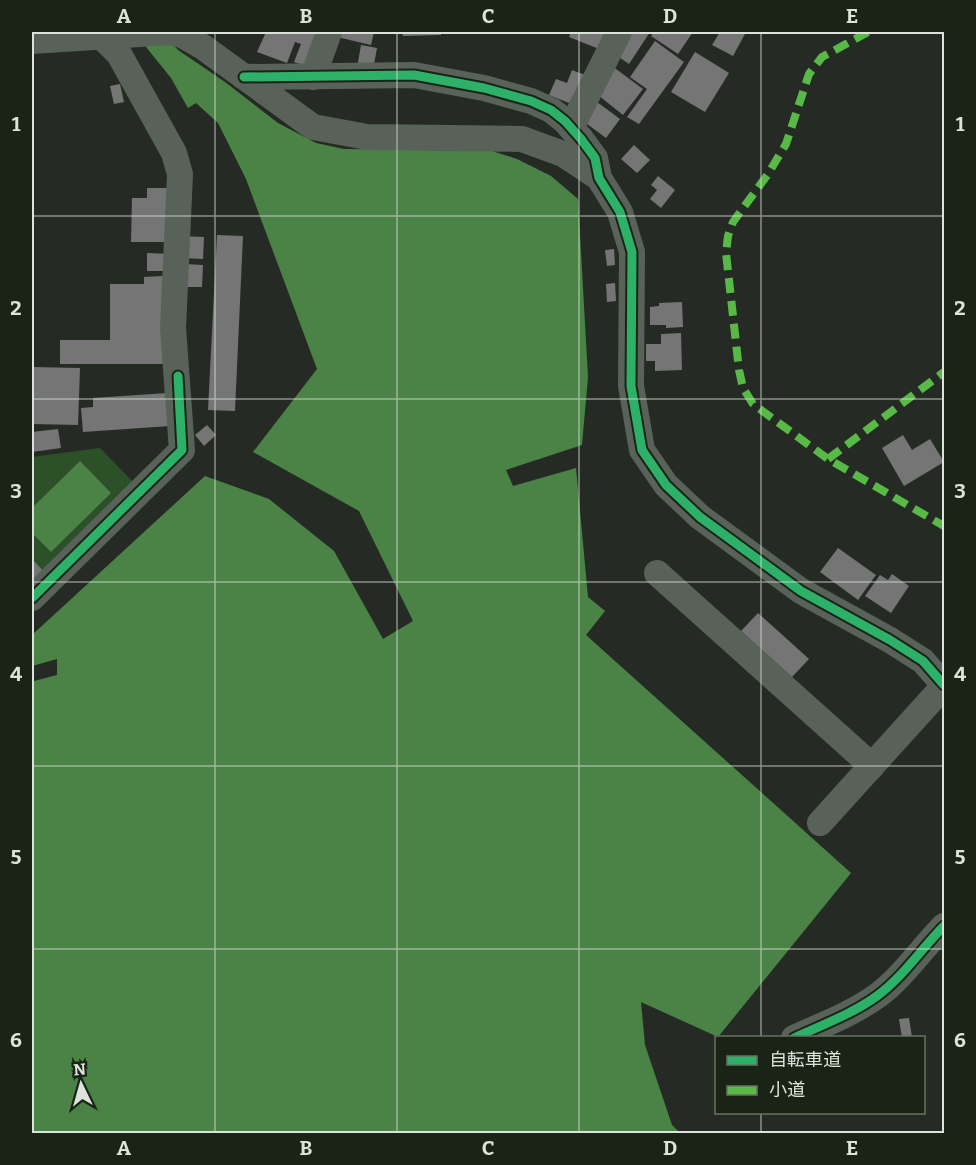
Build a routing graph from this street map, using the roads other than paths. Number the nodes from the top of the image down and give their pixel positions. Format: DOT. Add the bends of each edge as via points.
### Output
graph roads {
  1 [pos="329,32"];
  2 [pos="619,32"];
  3 [pos="179,33"];
  4 [pos="109,36"];
  5 [pos="33,38"];
  6 [pos="244,77"];
  7 [pos="313,77"];
  8 [pos="572,128"];
  9 [pos="599,178"];
  10 [pos="657,573"];
  11 [pos="32,598"];
  12 [pos="945,686"];
  13 [pos="872,766"];
  14 [pos="820,823"];
  15 [pos="945,926"];
  16 [pos="798,1036"];
  1 -- 7 [label="street"];
  2 -- 8 [label="street"];
  3 -- 4 [label="street"];
  3 -- 6 [label="street"];
  4 -- 5 [label="street"];
  4 -- 11 [label="street" via="174,153 180,174 173,328 182,450"];
  6 -- 7 [label="street"];
  6 -- 9 [label="street" via="313,126 367,136 522,139 562,154"];
  7 -- 8 [label="street" via="414,75 484,88 551,110"];
  8 -- 9 [label="street" via="595,158"];
  9 -- 12 [label="street" via="620,212 632,252 631,386 642,450 666,485 700,517 801,591 923,661"];
  10 -- 13 [label="street"];
  12 -- 13 [label="street"];
  13 -- 14 [label="street"];
  15 -- 16 [label="street" via="878,996"];
}
